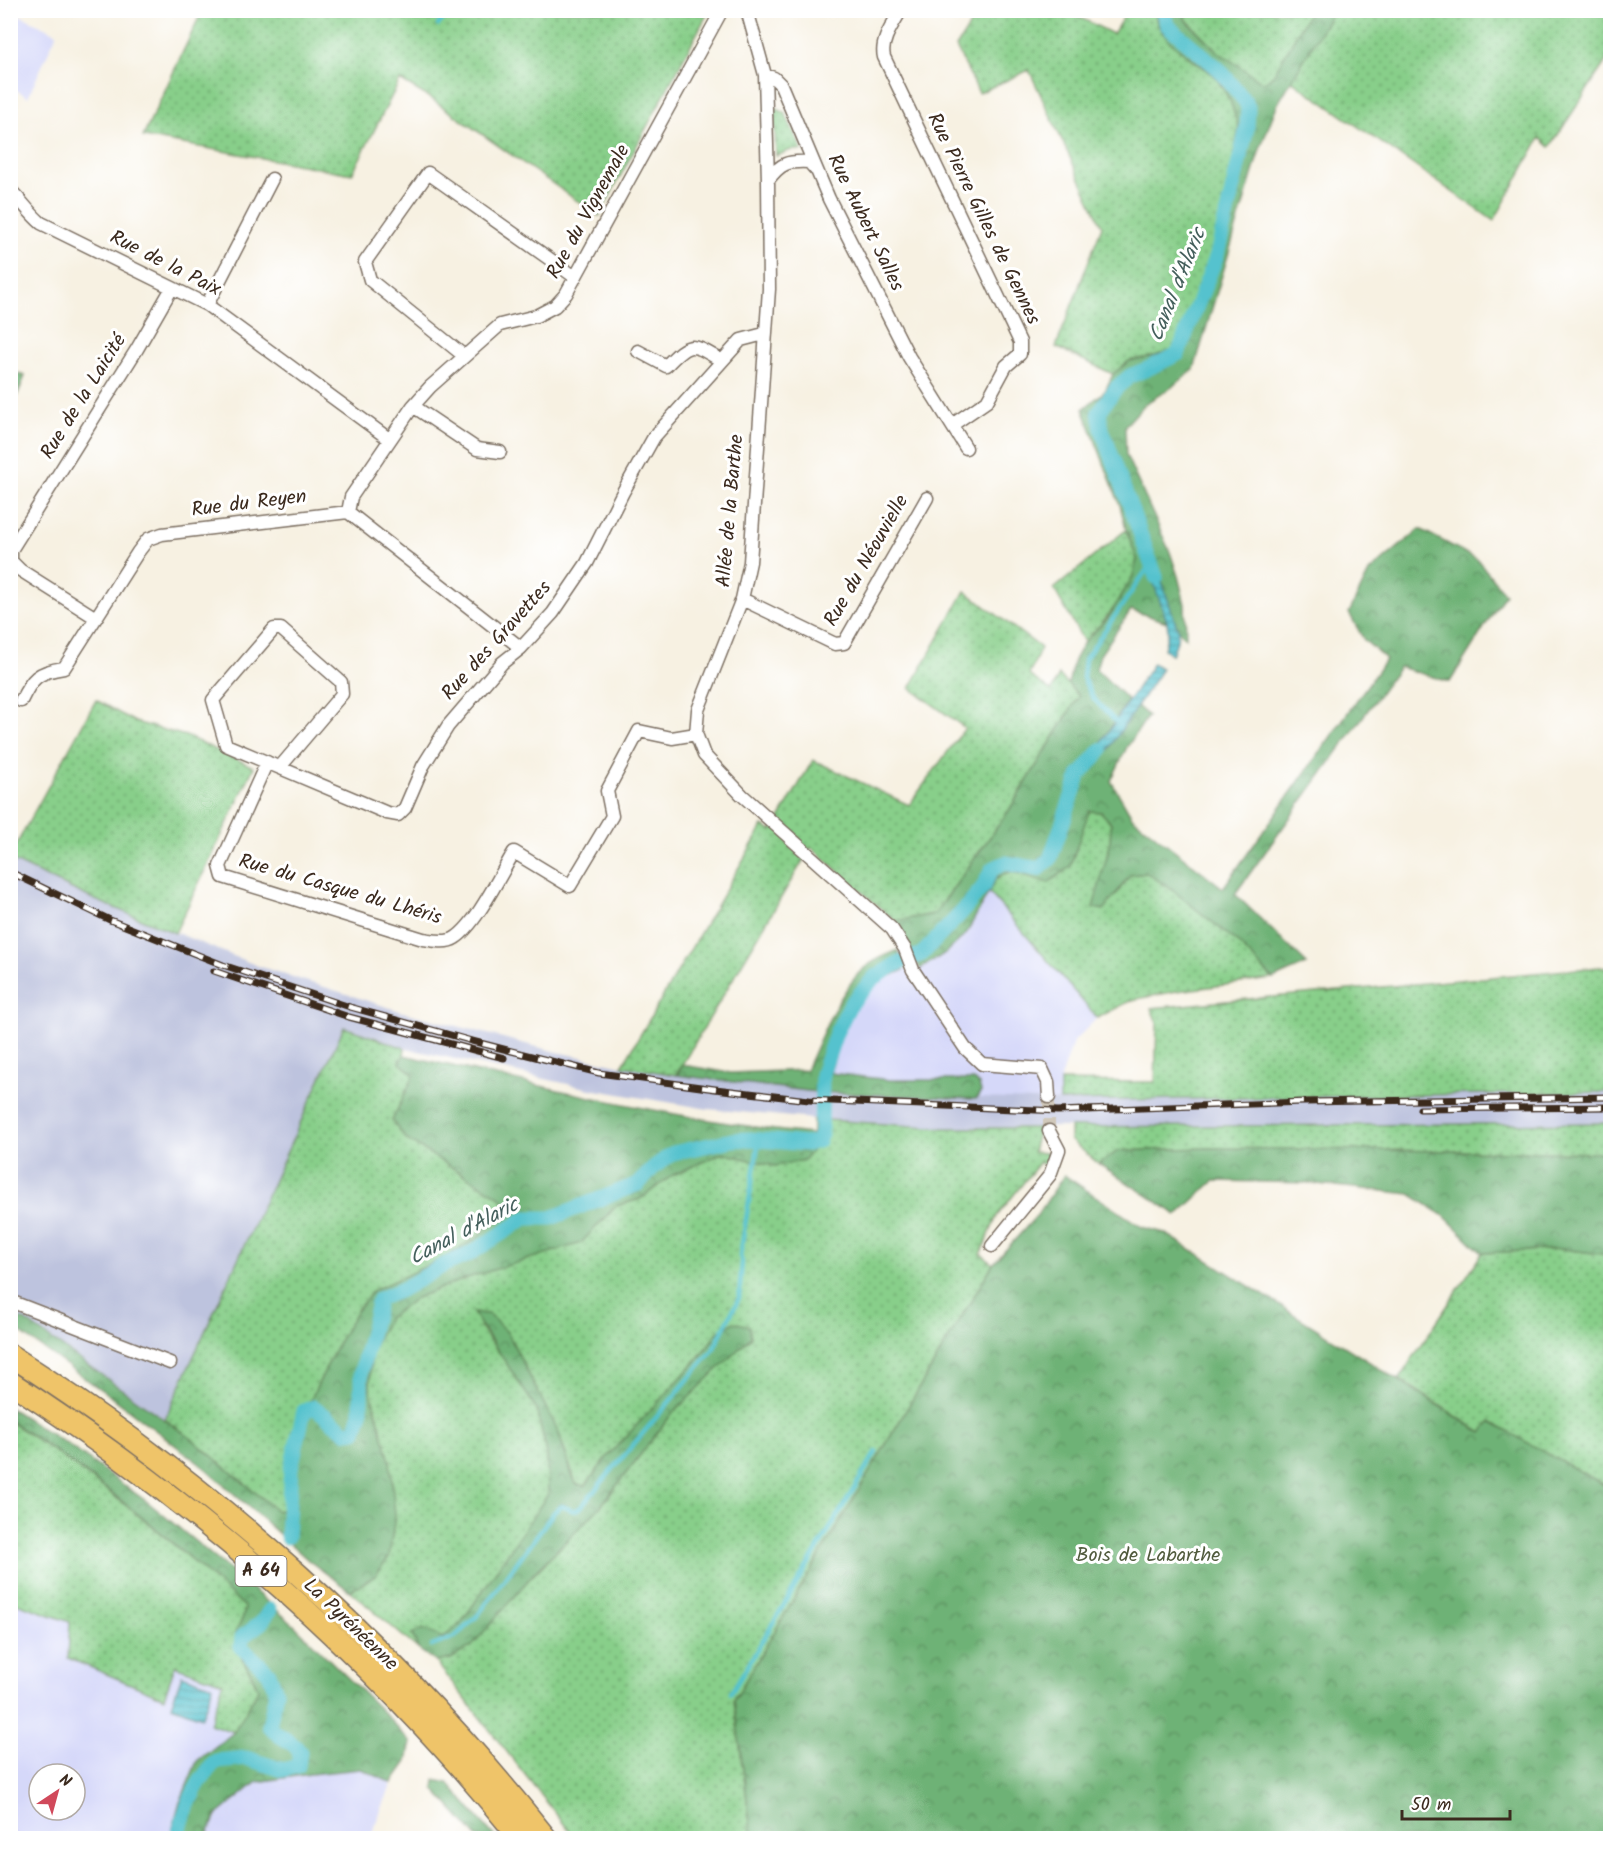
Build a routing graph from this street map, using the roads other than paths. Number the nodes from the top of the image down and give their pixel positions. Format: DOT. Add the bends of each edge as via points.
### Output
graph roads {
  1 [pos="722,10"];
  2 [pos="747,10"];
  3 [pos="901,10"];
  4 [pos="765,75"];
  5 [pos="817,171"];
  6 [pos="272,179"];
  7 [pos="768,180"];
  8 [pos="10,190"];
  9 [pos="575,277"];
  10 [pos="172,288"];
  11 [pos="207,305"];
  12 [pos="764,334"];
  13 [pos="638,351"];
  14 [pos="463,355"];
  15 [pos="722,360"];
  16 [pos="413,406"];
  17 [pos="952,425"];
  18 [pos="389,439"];
  19 [pos="966,448"];
  20 [pos="500,452"];
  21 [pos="927,498"];
  22 [pos="348,512"];
  23 [pos="742,599"];
  24 [pos="96,618"];
  25 [pos="521,648"];
  26 [pos="21,701"];
  27 [pos="696,734"];
  28 [pos="267,762"];
  29 [pos="280,767"];
  30 [pos="1049,1097"];
  31 [pos="1049,1131"];
  32 [pos="992,1246"];
  33 [pos="10,1301"];
  34 [pos="10,1355"];
  35 [pos="170,1363"];
  36 [pos="10,1382"];
  37 [pos="520,1839"];
  38 [pos="546,1839"];
  1 -- 9 [label="street, Rue du Vignemale"];
  2 -- 4 [label="street, Rue Aubert Salles"];
  3 -- 17 [label="street, Rue Pierre Gilles de Gennes" via="884,42 884,57 1020,342 1020,354 1006,366 987,401"];
  4 -- 5 [label="street, Rue Aubert Salles" via="781,85"];
  4 -- 7 [label="street, Allée de la Barthe"];
  5 -- 7 [label="street" via="809,162 793,161 779,167"];
  5 -- 17 [label="street, Rue Aubert Salles" via="909,357"];
  6 -- 11 [label="street"];
  7 -- 12 [label="street, Allée de la Barthe" via="769,289"];
  8 -- 10 [label="street, Rue de la Paix" via="41,223"];
  9 -- 14 [label="street, Rue du Vignemale" via="555,306 536,316 500,325"];
  9 -- 14 [label="street" via="428,173 365,262 370,280"];
  10 -- 11 [label="street, Rue de la Paix"];
  10 -- 24 [label="street, Rue de la Laicité" via="11,550 11,561 20,570"];
  11 -- 18 [label="street, Rue de la Paix"];
  12 -- 15 [label="street, Rue des Gravettes" via="741,340"];
  12 -- 23 [label="street, Allée de la Barthe" via="750,562"];
  13 -- 15 [label="street" via="666,366 681,349 697,347"];
  14 -- 16 [label="street, Rue du Vignemale"];
  15 -- 25 [label="street, Rue des Gravettes" via="654,437 587,563 553,613"];
  16 -- 18 [label="street, Rue du Vignemale"];
  16 -- 20 [label="street" via="477,449"];
  17 -- 19 [label="street, Rue Aubert Salles"];
  18 -- 22 [label="street, Rue du Vignemale" via="351,497"];
  21 -- 23 [label="street, Rue du Néouvielle" via="844,643 835,644"];
  22 -- 24 [label="street, Rue du Reyen" via="162,534 148,539"];
  22 -- 25 [label="street"];
  23 -- 27 [label="street, Allée de la Barthe" via="698,710"];
  24 -- 26 [label="street, Rue du Reyen" via="64,668 40,674 30,682"];
  25 -- 29 [label="street, Rue des Gravettes" via="502,663 448,726 398,815"];
  27 -- 28 [label="street, Rue du Casque du Lhéris" via="672,738 639,731 607,792 612,816 570,886 514,852 471,924 454,939 439,941 223,877 220,866"];
  27 -- 30 [label="street" via="704,755 735,788 892,929 913,970 965,1048 982,1064 1042,1069"];
  28 -- 29 [label="street"];
  28 -- 29 [label="street" via="226,745 213,700 274,629 281,629 341,682 342,694"];
  31 -- 32 [label="street" via="1059,1150 1052,1172"];
  33 -- 35 [label="street"];
  34 -- 38 [label="highway, La Pyrénéenne / A 64" via="161,1460 337,1610 500,1779"];
  36 -- 37 [label="highway, La Pyrénéenne / A 64" via="148,1478 319,1623 408,1711 483,1792"];
}
